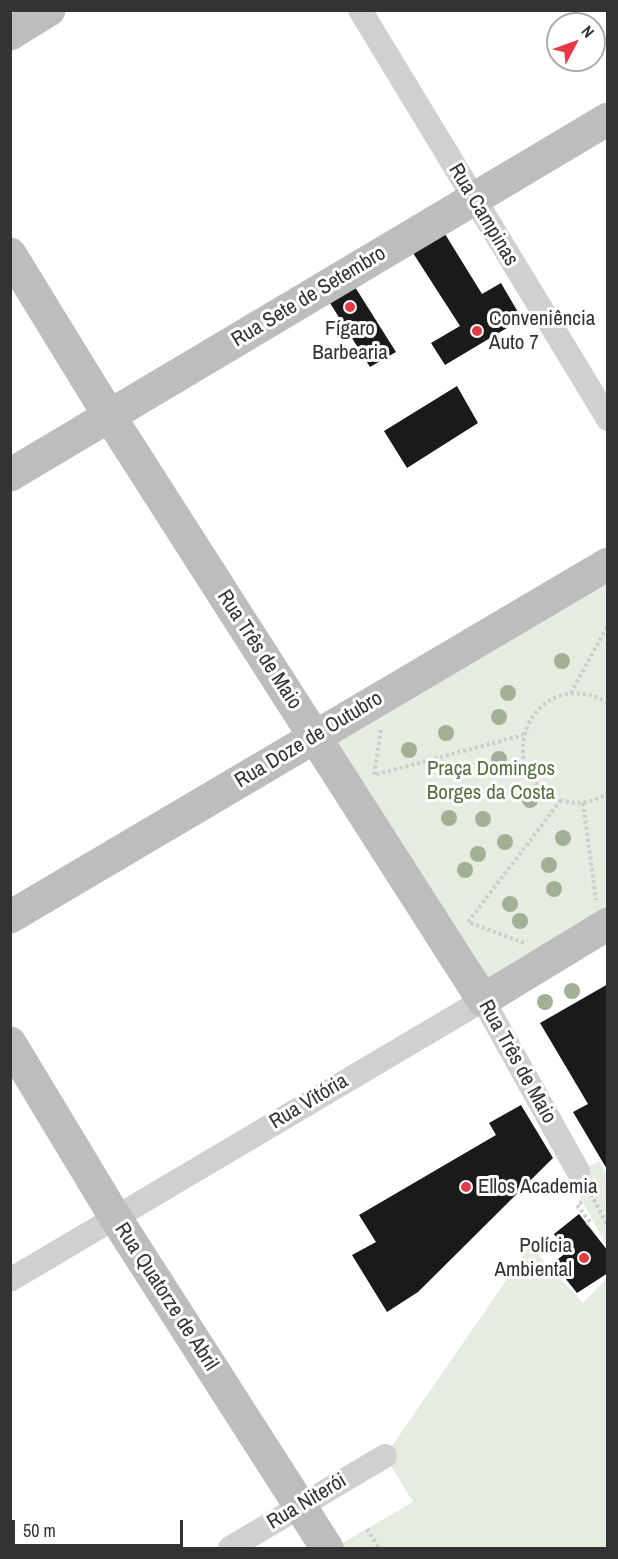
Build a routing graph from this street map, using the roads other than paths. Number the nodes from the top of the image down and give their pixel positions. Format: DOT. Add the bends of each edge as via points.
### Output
graph roads {
  1 [pos="49,10"];
  2 [pos="360,10"];
  3 [pos="10,34"];
  4 [pos="608,119"];
  5 [pos="473,198"];
  6 [pos="10,254"];
  7 [pos="110,417"];
  8 [pos="608,419"];
  9 [pos="10,475"];
  10 [pos="608,564"];
  11 [pos="315,737"];
  12 [pos="10,917"];
  13 [pos="603,917"];
  14 [pos="483,1000"];
  15 [pos="10,1042"];
  16 [pos="578,1171"];
  17 [pos="115,1217"];
  18 [pos="10,1280"];
  19 [pos="385,1456"];
  20 [pos="301,1505"];
  21 [pos="230,1548"];
  22 [pos="327,1548"];
  1 -- 3 [label="street"];
  2 -- 5 [label="street, Rua Campinas"];
  4 -- 5 [label="street, Rua Sete de Setembro"];
  5 -- 7 [label="street, Rua Sete de Setembro"];
  5 -- 8 [label="street, Rua Campinas"];
  6 -- 7 [label="street, Rua Três de Maio"];
  7 -- 9 [label="street, Rua Sete de Setembro"];
  7 -- 11 [label="street, Rua Três de Maio"];
  10 -- 11 [label="street, Rua Doze de Outubro"];
  11 -- 12 [label="street, Rua Doze de Outubro"];
  11 -- 14 [label="street, Rua Três de Maio"];
  13 -- 14 [label="street, Rua Vitória"];
  14 -- 16 [label="street, Rua Três de Maio"];
  14 -- 17 [label="street, Rua Vitória"];
  15 -- 17 [label="street, Rua Quatorze de Abril"];
  17 -- 18 [label="street, Rua Vitória"];
  17 -- 20 [label="street, Rua Quatorze de Abril"];
  19 -- 20 [label="street, Rua Niterói"];
  20 -- 21 [label="street, Rua Niterói"];
  20 -- 22 [label="street, Rua Quatorze de Abril"];
}
